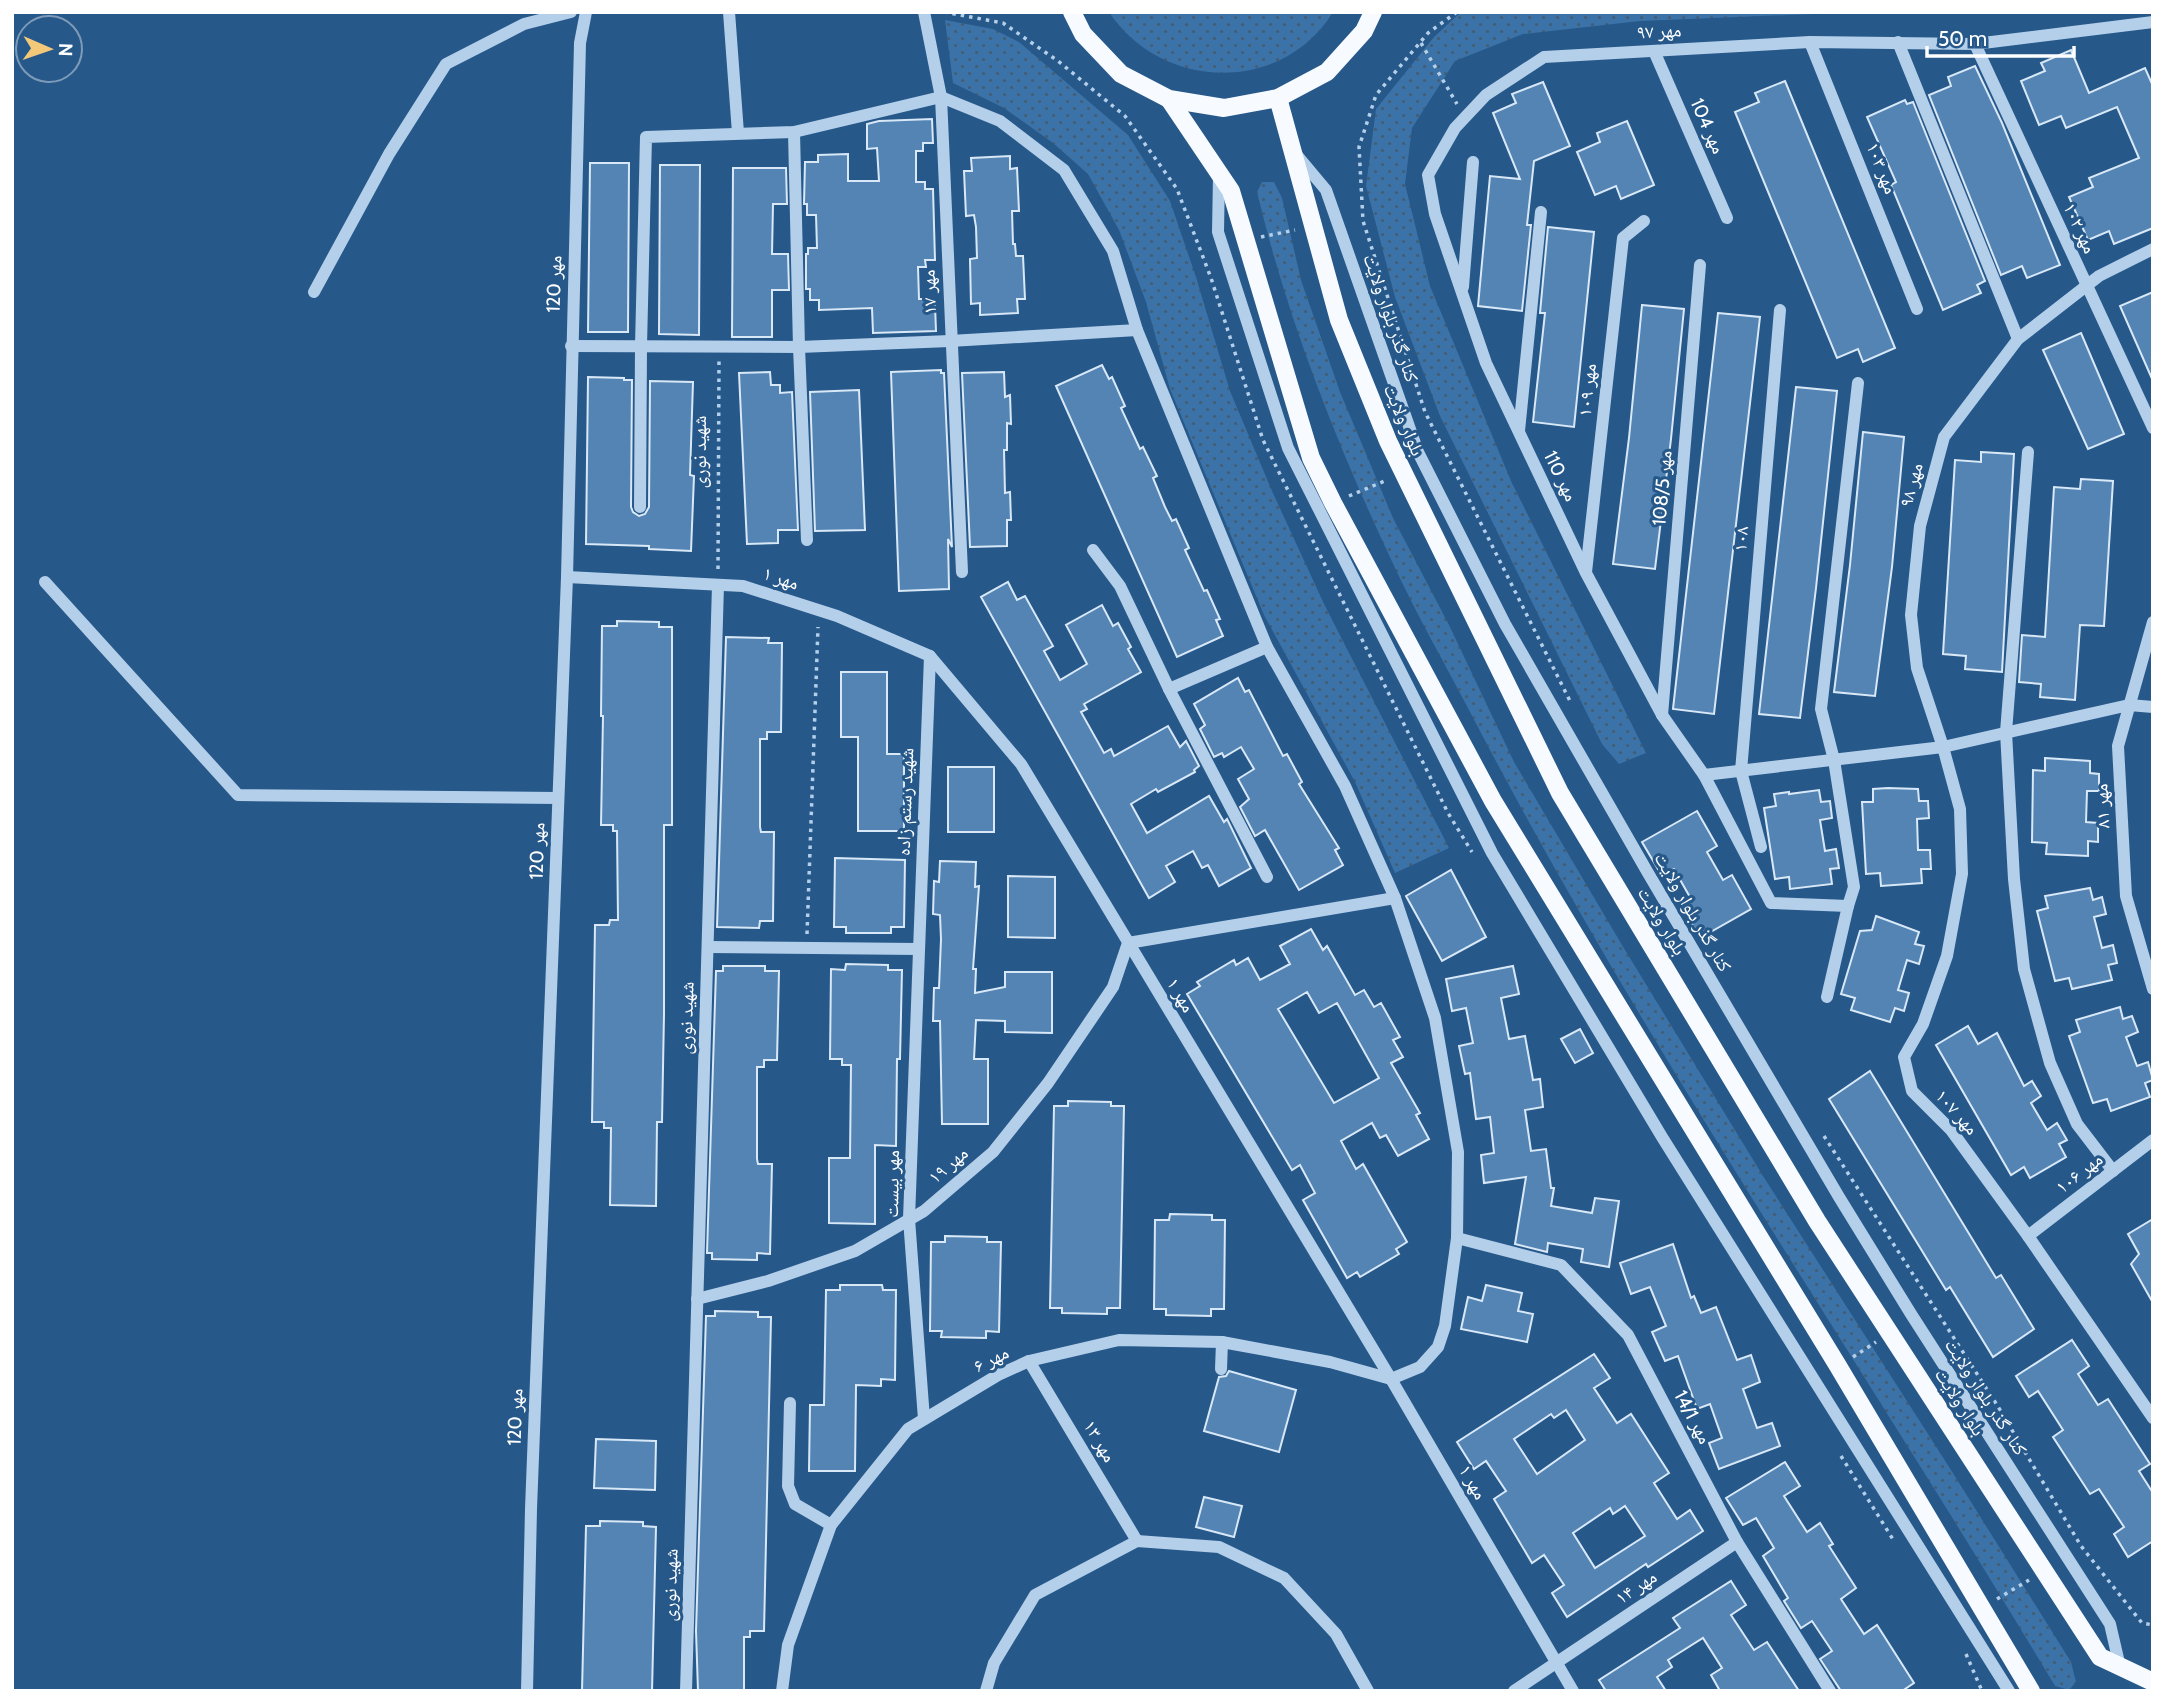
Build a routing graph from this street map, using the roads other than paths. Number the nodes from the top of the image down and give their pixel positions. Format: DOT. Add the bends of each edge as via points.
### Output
graph roads {
  1 [pos="571,12"];
  2 [pos="586,12"];
  3 [pos="729,12"];
  4 [pos="924,12"];
  5 [pos="1072,12"];
  6 [pos="1373,12"];
  7 [pos="2151,26"];
  8 [pos="1810,42"];
  9 [pos="1898,42"];
  10 [pos="1975,44"];
  11 [pos="1654,51"];
  12 [pos="941,97"];
  13 [pos="1278,98"];
  14 [pos="1170,99"];
  15 [pos="794,132"];
  16 [pos="738,133"];
  17 [pos="1292,148"];
  18 [pos="1472,162"];
  19 [pos="1219,174"];
  20 [pos="1428,175"];
  21 [pos="1541,212"];
  22 [pos="1727,218"];
  23 [pos="1644,221"];
  24 [pos="2153,249"];
  25 [pos="1700,265"];
  26 [pos="2085,286"];
  27 [pos="314,292"];
  28 [pos="1462,293"];
  29 [pos="1917,309"];
  30 [pos="1780,310"];
  31 [pos="1137,330"];
  32 [pos="2018,339"];
  33 [pos="950,341"];
  34 [pos="571,346"];
  35 [pos="641,346"];
  36 [pos="799,347"];
  37 [pos="1858,383"];
  38 [pos="2153,429"];
  39 [pos="1519,432"];
  40 [pos="2028,452"];
  41 [pos="1326,506"];
  42 [pos="640,507"];
  43 [pos="807,540"];
  44 [pos="1093,550"];
  45 [pos="962,572"];
  46 [pos="1586,573"];
  47 [pos="567,577"];
  48 [pos="45,582"];
  49 [pos="718,585"];
  50 [pos="2153,622"];
  51 [pos="1267,647"];
  52 [pos="930,656"];
  53 [pos="1169,689"];
  54 [pos="2129,705"];
  55 [pos="2153,707"];
  56 [pos="1662,715"];
  57 [pos="2006,732"];
  58 [pos="1942,747"];
  59 [pos="1834,760"];
  60 [pos="1741,771"];
  61 [pos="1703,775"];
  62 [pos="558,798"];
  63 [pos="1761,847"];
  64 [pos="1267,877"];
  65 [pos="1395,898"];
  66 [pos="1847,906"];
  67 [pos="1128,943"];
  68 [pos="708,947"];
  69 [pos="918,949"];
  70 [pos="2153,989"];
  71 [pos="1827,997"];
  72 [pos="2153,1140"];
  73 [pos="2113,1171"];
  74 [pos="909,1219"];
  75 [pos="2028,1237"];
  76 [pos="1457,1238"];
  77 [pos="697,1299"];
  78 [pos="1222,1342"];
  79 [pos="1029,1361"];
  80 [pos="1221,1369"];
  81 [pos="1391,1380"];
  82 [pos="790,1403"];
  83 [pos="2153,1418"];
  84 [pos="925,1419"];
  85 [pos="831,1525"];
  86 [pos="1137,1541"];
  87 [pos="1737,1542"];
  88 [pos="1557,1663"];
  89 [pos="2120,1667"];
  90 [pos="2153,1682"];
  91 [pos="527,1691"];
  92 [pos="686,1691"];
  93 [pos="782,1691"];
  94 [pos="986,1691"];
  95 [pos="1368,1691"];
  96 [pos="1514,1691"];
  97 [pos="1573,1691"];
  98 [pos="1830,1691"];
  99 [pos="2009,1691"];
  100 [pos="2031,1691"];
  1 -- 27 [label="street" via="524,24 446,64 389,154"];
  2 -- 34 [label="street, مهر 120" via="580,43"];
  3 -- 16 [label="street"];
  4 -- 12 [label="street, مهر ۱۷"];
  5 -- 14 [label="main road" via="1083,34 1121,74"];
  6 -- 13 [label="main road" via="1364,31 1327,72"];
  7 -- 10 [label="street, مهر ۹۷"];
  8 -- 9 [label="street, مهر ۹۷"];
  8 -- 11 [label="street, مهر ۹۷"];
  8 -- 29 [label="street, مهر ۱۰۳"];
  9 -- 10 [label="street, مهر ۹۷"];
  9 -- 32 [label="street"];
  10 -- 26 [label="street, مهر ۱۰۲"];
  11 -- 20 [label="street, مهر ۹۷" via="1544,57 1486,95 1455,128"];
  11 -- 22 [label="street, مهر 104"];
  12 -- 15 [label="street"];
  12 -- 31 [label="street" via="1000,121 1064,170 1113,251"];
  12 -- 33 [label="street, مهر ۱۷"];
  13 -- 14 [label="main road" via="1224,107"];
  13 -- 17 [label="main road, بلوار ولایت"];
  14 -- 19 [label="main road"];
  15 -- 16 [label="street"];
  15 -- 36 [label="street"];
  16 -- 35 [label="street" via="646,137"];
  17 -- 89 [label="street, کنار گذر بلوار ولایت" via="1326,190 1418,452 1505,624 1911,1314 2110,1624"];
  17 -- 89 [label="main road, بلوار ولایت" via="1339,320 1404,473 1560,793 1817,1221 2101,1657"];
  18 -- 28 [label="street"];
  19 -- 41 [label="main road" via="1231,191"];
  19 -- 41 [label="street" via="1222,247 1287,448"];
  20 -- 28 [label="street, مهر 110" via="1435,214"];
  21 -- 39 [label="street"];
  23 -- 46 [label="street, مهر ۱۰۹" via="1623,238"];
  24 -- 26 [label="street, مهر ۹۸"];
  25 -- 56 [label="street, مهر 108/5"];
  26 -- 32 [label="street, مهر ۹۸"];
  26 -- 38 [label="street, مهر ۱۰۲"];
  28 -- 39 [label="street, مهر 110" via="1486,363"];
  30 -- 60 [label="street, ۱۰۸"];
  31 -- 33 [label="street"];
  31 -- 51 [label="street"];
  32 -- 58 [label="street, مهر ۹۸" via="1944,437 1920,526 1910,615 1917,668"];
  33 -- 36 [label="street"];
  33 -- 45 [label="street, مهر ۱۷"];
  34 -- 35 [label="street"];
  34 -- 47 [label="street, مهر 120"];
  35 -- 36 [label="street"];
  35 -- 42 [label="street"];
  36 -- 43 [label="street"];
  37 -- 59 [label="street" via="1821,709"];
  39 -- 46 [label="street, مهر 110"];
  40 -- 57 [label="street"];
  41 -- 99 [label="street" via="1492,853 1670,1149"];
  41 -- 100 [label="main road" via="1493,801"];
  44 -- 53 [label="street" via="1120,586"];
  46 -- 56 [label="street, مهر 110"];
  47 -- 49 [label="street, مهر ۱"];
  47 -- 62 [label="street, مهر 120"];
  48 -- 62 [label="street" via="238,795"];
  49 -- 52 [label="street, مهر ۱" via="743,586 818,611"];
  49 -- 68 [label="street, شهید نوری"];
  50 -- 54 [label="street, مهر ۸۱"];
  51 -- 53 [label="street"];
  51 -- 65 [label="street" via="1345,786"];
  52 -- 67 [label="street, مهر ۱" via="1021,764"];
  52 -- 69 [label="street, شهید رستم زاده"];
  53 -- 64 [label="street"];
  54 -- 55 [label="street"];
  54 -- 57 [label="street"];
  54 -- 70 [label="street, مهر ۸۱" via="2118,746 2126,896"];
  56 -- 61 [label="street, مهر 110"];
  57 -- 58 [label="street"];
  57 -- 73 [label="street" via="2024,969 2050,1063 2077,1124"];
  58 -- 59 [label="street"];
  58 -- 75 [label="street, مهر ۱۰۷" via="1960,808 1962,874 1947,956 1923,1024 1904,1058 1912,1091 1951,1130"];
  59 -- 60 [label="street"];
  59 -- 66 [label="street" via="1854,887"];
  60 -- 61 [label="street"];
  60 -- 63 [label="street, ۱۰۸"];
  61 -- 66 [label="street, مهر 110" via="1771,903"];
  62 -- 91 [label="street, مهر 120"];
  65 -- 67 [label="street"];
  65 -- 76 [label="street" via="1435,1018 1458,1152"];
  66 -- 71 [label="street"];
  67 -- 74 [label="street, مهر ۱۹" via="1113,987 1048,1083 993,1152"];
  67 -- 81 [label="street, مهر ۱"];
  68 -- 69 [label="street"];
  68 -- 77 [label="street, شهید نوری"];
  69 -- 74 [label="street, مهر بیست"];
  72 -- 73 [label="street, مهر ۱۰۶"];
  73 -- 75 [label="street, مهر ۱۰۶"];
  74 -- 77 [label="street, مهر ۱۹" via="855,1251"];
  74 -- 84 [label="street, مهر بیست"];
  75 -- 83 [label="street, مهر ۱۰۷"];
  76 -- 81 [label="street" via="1438,1347 1420,1367"];
  76 -- 87 [label="street, مهر 14/1" via="1561,1265 1628,1335"];
  77 -- 92 [label="street, شهید نوری"];
  78 -- 79 [label="street, مهر ۶" via="1119,1340"];
  78 -- 80 [label="street"];
  78 -- 81 [label="street, مهر ۶" via="1330,1362"];
  79 -- 84 [label="street, مهر ۶"];
  79 -- 86 [label="street, مهر ۱۳"];
  81 -- 88 [label="street, مهر ۱"];
  82 -- 85 [label="street" via="788,1486 795,1504"];
  84 -- 85 [label="street, مهر ۶" via="908,1429"];
  85 -- 93 [label="street, مهر ۶" via="788,1645"];
  86 -- 94 [label="street" via="1035,1595 994,1663"];
  86 -- 95 [label="street" via="1219,1546 1284,1578 1336,1634"];
  87 -- 88 [label="street, مهر ۱۴"];
  87 -- 98 [label="street, مهر 14/1"];
  88 -- 96 [label="street, مهر ۱۴"];
  88 -- 97 [label="street, مهر ۱"];
  89 -- 90 [label="main road, بلوار ولایت"];
}
